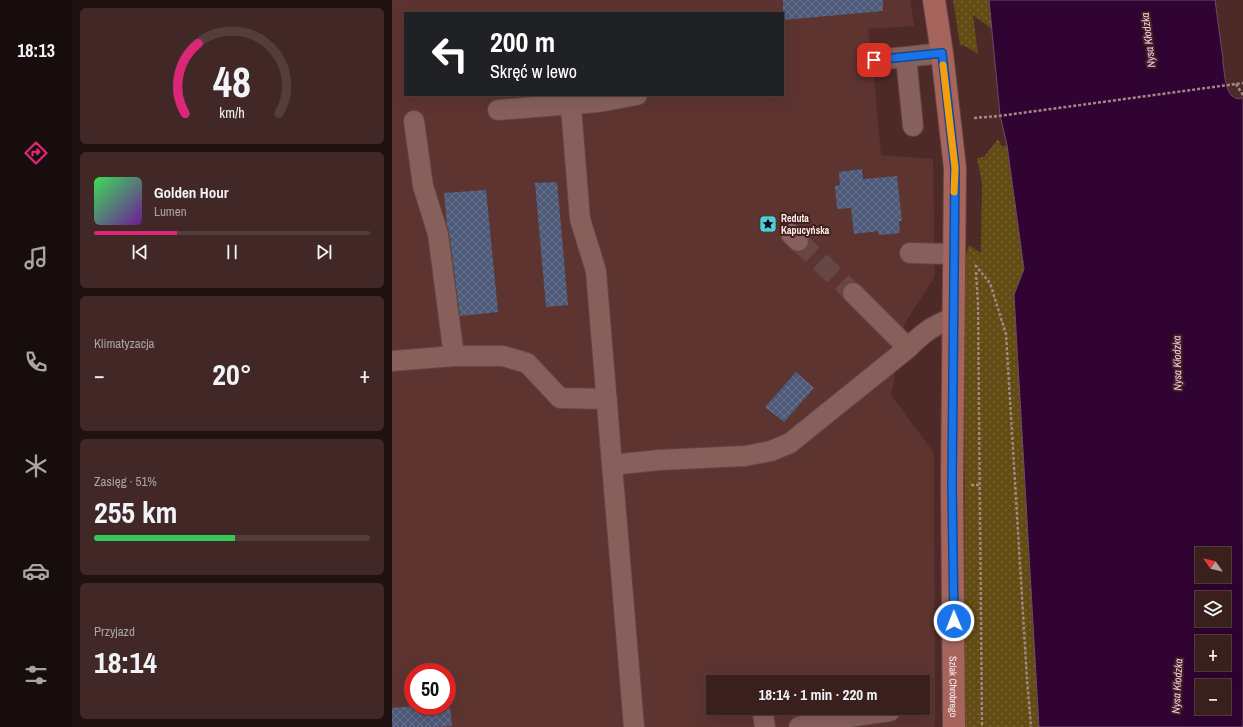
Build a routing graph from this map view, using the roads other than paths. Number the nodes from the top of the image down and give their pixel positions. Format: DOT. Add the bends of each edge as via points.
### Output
graph roads {
  1 [pos="934,0"];
  2 [pos="942,53"];
  3 [pos="906,57"];
  4 [pos="874,60"];
  5 [pos="632,96"];
  6 [pos="570,100"];
  7 [pos="498,110"];
  8 [pos="414,121"];
  9 [pos="913,126"];
  10 [pos="910,253"];
  11 [pos="954,254"];
  12 [pos="853,293"];
  13 [pos="953,318"];
  14 [pos="908,348"];
  15 [pos="454,356"];
  16 [pos="392,361"];
  17 [pos="607,399"];
  18 [pos="612,465"];
  19 [pos="763,715"];
  20 [pos="858,715"];
  21 [pos="827,719"];
  22 [pos="634,727"];
  23 [pos="765,727"];
  24 [pos="799,727"];
  25 [pos="954,727"];
  1 -- 2 [label="main road, Szlak Chrobrego"];
  2 -- 3 [label="lane"];
  2 -- 11 [label="main road, Szlak Chrobrego" via="955,168"];
  3 -- 4 [label="lane"];
  3 -- 9 [label="lane"];
  5 -- 6 [label="lane" via="599,102"];
  6 -- 7 [label="lane"];
  6 -- 17 [label="lane" via="580,219 596,272"];
  8 -- 15 [label="lane" via="423,186 438,234"];
  10 -- 11 [label="lane"];
  11 -- 13 [label="main road, Szlak Chrobrego"];
  12 -- 14 [label="lane"];
  13 -- 14 [label="lane" via="923,333"];
  13 -- 25 [label="main road, Szlak Chrobrego"];
  14 -- 18 [label="lane" via="790,443 771,452"];
  15 -- 16 [label="lane"];
  15 -- 17 [label="lane" via="503,356 527,363 560,398"];
  17 -- 18 [label="lane"];
  18 -- 22 [label="lane"];
  19 -- 23 [label="lane"];
  20 -- 21 [label="lane"];
  21 -- 24 [label="lane"];
}
